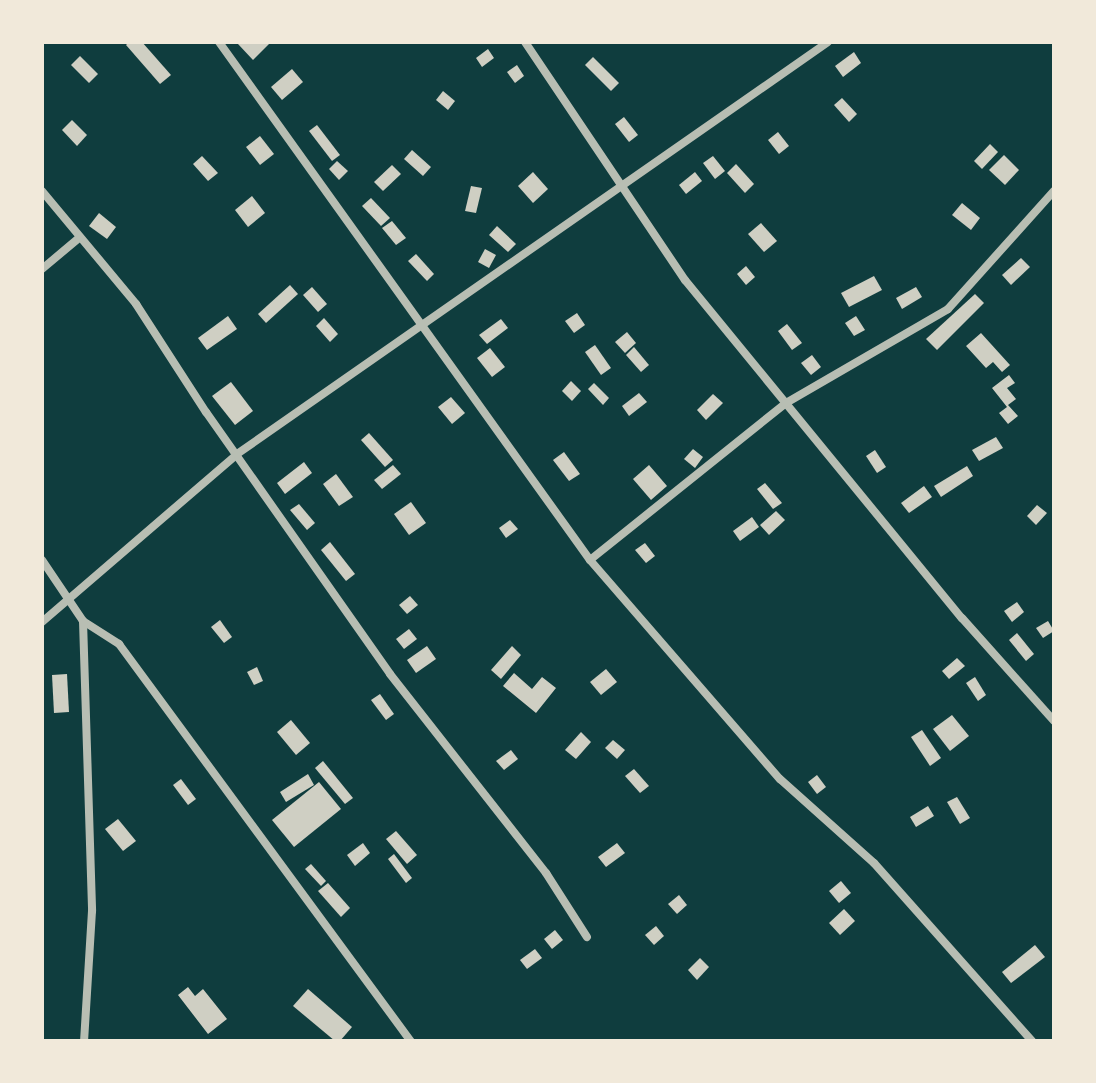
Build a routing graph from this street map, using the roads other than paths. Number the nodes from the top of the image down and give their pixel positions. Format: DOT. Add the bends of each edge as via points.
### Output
graph roads {
  1 [pos="219,42"];
  2 [pos="525,42"];
  3 [pos="828,42"];
  4 [pos="620,185"];
  5 [pos="42,191"];
  6 [pos="1054,191"];
  7 [pos="79,238"];
  8 [pos="42,269"];
  9 [pos="421,323"];
  10 [pos="786,403"];
  11 [pos="237,454"];
  12 [pos="42,560"];
  13 [pos="590,560"];
  14 [pos="67,597"];
  15 [pos="83,621"];
  16 [pos="42,622"];
  17 [pos="1054,721"];
  18 [pos="587,937"];
  19 [pos="84,1041"];
  20 [pos="411,1041"];
  21 [pos="1032,1041"];
  1 -- 9 [label="street"];
  2 -- 4 [label="street"];
  3 -- 4 [label="street"];
  4 -- 9 [label="street"];
  4 -- 10 [label="street" via="685,280"];
  5 -- 7 [label="street"];
  6 -- 10 [label="street" via="948,309"];
  7 -- 8 [label="street"];
  7 -- 11 [label="street" via="136,304"];
  9 -- 11 [label="street"];
  9 -- 13 [label="street"];
  10 -- 13 [label="street"];
  10 -- 17 [label="street"];
  11 -- 14 [label="street"];
  11 -- 18 [label="street" via="390,674 546,873"];
  12 -- 14 [label="street"];
  13 -- 21 [label="street" via="780,779 874,863"];
  14 -- 15 [label="street"];
  14 -- 16 [label="street"];
  15 -- 19 [label="street" via="92,911"];
  15 -- 20 [label="street" via="119,644"];
}
